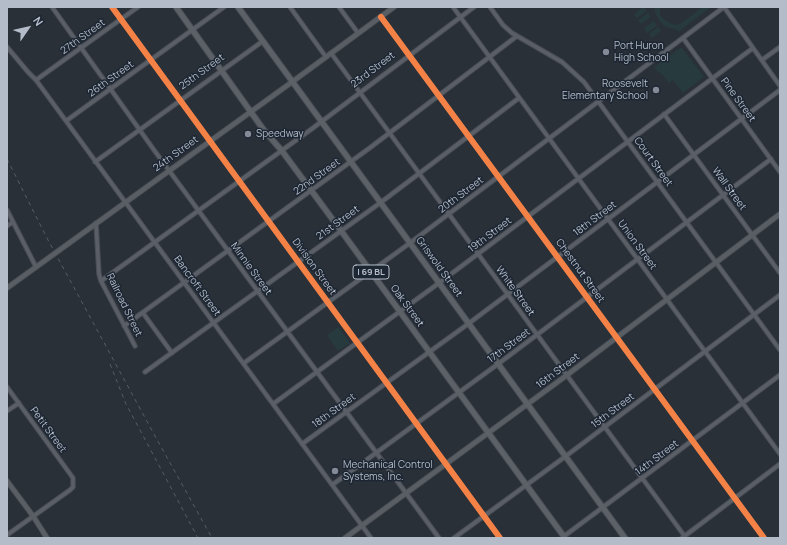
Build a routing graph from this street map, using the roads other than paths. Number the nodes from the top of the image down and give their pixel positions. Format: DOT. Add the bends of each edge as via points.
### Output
graph roads {
  1 [pos="52,7"];
  2 [pos="112,7"];
  3 [pos="138,7"];
  4 [pos="176,7"];
  5 [pos="224,7"];
  6 [pos="238,7"];
  7 [pos="290,7"];
  8 [pos="339,7"];
  9 [pos="394,7"];
  10 [pos="453,7"];
  11 [pos="474,7"];
  12 [pos="490,7"];
  13 [pos="724,7"];
  14 [pos="381,17"];
  15 [pos="460,17"];
  16 [pos="121,20"];
  17 [pos="192,30"];
  18 [pos="358,33"];
  19 [pos="517,36"];
  20 [pos="683,38"];
  21 [pos="263,40"];
  22 [pos="780,46"];
  23 [pos="7,47"];
  24 [pos="81,48"];
  25 [pos="753,48"];
  26 [pos="331,53"];
  27 [pos="410,55"];
  28 [pos="326,57"];
  29 [pos="490,58"];
  30 [pos="151,60"];
  31 [pos="762,60"];
  32 [pos="222,70"];
  33 [pos="712,78"];
  34 [pos="36,80"];
  35 [pos="292,82"];
  36 [pos="780,86"];
  37 [pos="111,89"];
  38 [pos="780,90"];
  39 [pos="360,93"];
  40 [pos="440,96"];
  41 [pos="519,98"];
  42 [pos="180,100"];
  43 [pos="598,101"];
  44 [pos="251,111"];
  45 [pos="664,114"];
  46 [pos="742,119"];
  47 [pos="66,121"];
  48 [pos="322,122"];
  49 [pos="140,130"];
  50 [pos="390,133"];
  51 [pos="469,136"];
  52 [pos="549,138"];
  53 [pos="209,141"];
  54 [pos="628,141"];
  55 [pos="282,151"];
  56 [pos="694,155"];
  57 [pos="771,159"];
  58 [pos="96,162"];
  59 [pos="351,162"];
  60 [pos="169,170"];
  61 [pos="780,172"];
  62 [pos="419,174"];
  63 [pos="498,176"];
  64 [pos="578,178"];
  65 [pos="239,181"];
  66 [pos="658,182"];
  67 [pos="311,191"];
  68 [pos="723,195"];
  69 [pos="126,202"];
  70 [pos="380,203"];
  71 [pos="7,210"];
  72 [pos="199,211"];
  73 [pos="449,214"];
  74 [pos="780,214"];
  75 [pos="528,217"];
  76 [pos="608,219"];
  77 [pos="13,222"];
  78 [pos="268,222"];
  79 [pos="687,222"];
  80 [pos="96,223"];
  81 [pos="7,226"];
  82 [pos="341,231"];
  83 [pos="752,235"];
  84 [pos="155,242"];
  85 [pos="410,243"];
  86 [pos="228,251"];
  87 [pos="478,254"];
  88 [pos="557,257"];
  89 [pos="637,259"];
  90 [pos="298,262"];
  91 [pos="716,263"];
  92 [pos="36,267"];
  93 [pos="370,272"];
  94 [pos="780,273"];
  95 [pos="101,281"];
  96 [pos="185,283"];
  97 [pos="439,283"];
  98 [pos="7,288"];
  99 [pos="258,292"];
  100 [pos="507,295"];
  101 [pos="780,295"];
  102 [pos="587,297"];
  103 [pos="667,300"];
  104 [pos="328,302"];
  105 [pos="400,312"];
  106 [pos="143,313"];
  107 [pos="754,315"];
  108 [pos="214,323"];
  109 [pos="468,324"];
  110 [pos="124,326"];
  111 [pos="287,332"];
  112 [pos="537,335"];
  113 [pos="616,338"];
  114 [pos="357,343"];
  115 [pos="135,346"];
  116 [pos="780,350"];
  117 [pos="705,351"];
  118 [pos="430,352"];
  119 [pos="172,353"];
  120 [pos="244,363"];
  121 [pos="498,364"];
  122 [pos="145,372"];
  123 [pos="317,372"];
  124 [pos="780,375"];
  125 [pos="566,376"];
  126 [pos="386,383"];
  127 [pos="7,387"];
  128 [pos="654,389"];
  129 [pos="459,393"];
  130 [pos="19,403"];
  131 [pos="743,403"];
  132 [pos="273,404"];
  133 [pos="528,404"];
  134 [pos="7,411"];
  135 [pos="346,412"];
  136 [pos="416,424"];
  137 [pos="605,427"];
  138 [pos="488,433"];
  139 [pos="692,441"];
  140 [pos="302,444"];
  141 [pos="376,453"];
  142 [pos="780,454"];
  143 [pos="566,456"];
  144 [pos="446,464"];
  145 [pos="780,464"];
  146 [pos="642,478"];
  147 [pos="7,481"];
  148 [pos="332,485"];
  149 [pos="527,485"];
  150 [pos="406,493"];
  151 [pos="735,498"];
  152 [pos="603,508"];
  153 [pos="33,516"];
  154 [pos="484,516"];
  155 [pos="362,526"];
  156 [pos="7,535"];
  157 [pos="684,537"];
  158 [pos="47,538"];
  159 [pos="344,538"];
  160 [pos="370,538"];
  161 [pos="439,538"];
  162 [pos="454,538"];
  163 [pos="500,538"];
  164 [pos="564,538"];
  165 [pos="625,538"];
  166 [pos="764,538"];
  1 -- 24 [label="street, Minnie Street"];
  2 -- 16 [label="street, Division Street"];
  3 -- 16 [label="street, 27th Street"];
  4 -- 17 [label="main road, Oak Street / I 69 BL"];
  5 -- 17 [label="street, 26th Street"];
  6 -- 21 [label="main road, Griswold Street"];
  7 -- 28 [label="street"];
  8 -- 18 [label="street"];
  9 -- 14 [label="street, 24th Street"];
  10 -- 15 [label="street, Union Street"];
  11 -- 15 [label="street, 23rd Street"];
  12 -- 19 [label="street, Court Street" via="503,25"];
  13 -- 20 [label="street, 20th Street"];
  13 -- 25 [label="street"];
  14 -- 18 [label="street, 24th Street"];
  14 -- 27 [label="street, Chestnut Street"];
  15 -- 27 [label="street, 23rd Street"];
  15 -- 29 [label="street, Union Street"];
  16 -- 24 [label="street, 27th Street"];
  16 -- 30 [label="street, Division Street"];
  17 -- 30 [label="street, 26th Street"];
  17 -- 32 [label="main road, Oak Street / I 69 BL"];
  18 -- 26 [label="street, 24th Street"];
  19 -- 29 [label="street, 22nd Street"];
  19 -- 43 [label="street, Court Street" via="564,63 584,82"];
  20 -- 33 [label="street, Pine Street"];
  20 -- 43 [label="street, 20th Street"];
  21 -- 32 [label="street, 25th Street"];
  21 -- 35 [label="main road, Griswold Street"];
  22 -- 31 [label="street"];
  23 -- 34 [label="street, Bancroft Street"];
  24 -- 34 [label="street, 27th Street"];
  24 -- 37 [label="street, Minnie Street"];
  25 -- 31 [label="street"];
  25 -- 33 [label="street, 19th Street"];
  26 -- 28 [label="street, 24th Street"];
  26 -- 39 [label="street, White Street"];
  27 -- 39 [label="street, 23rd Street"];
  27 -- 40 [label="street, Chestnut Street"];
  28 -- 35 [label="street, 24th Street"];
  29 -- 40 [label="street, 22nd Street"];
  29 -- 41 [label="street, Union Street"];
  30 -- 37 [label="street, 26th Street"];
  30 -- 42 [label="street, Division Street"];
  31 -- 36 [label="street"];
  32 -- 42 [label="street, 25th Street"];
  32 -- 44 [label="main road, Oak Street / I 69 BL"];
  33 -- 45 [label="street, 19th Street"];
  33 -- 46 [label="street, Pine Street"];
  34 -- 47 [label="street, Bancroft Street"];
  35 -- 44 [label="street, 24th Street"];
  35 -- 48 [label="main road, Griswold Street"];
  37 -- 47 [label="street, 26th Street"];
  37 -- 49 [label="street, Minnie Street"];
  38 -- 46 [label="street, 18th Street"];
  39 -- 48 [label="street, 23rd Street"];
  39 -- 50 [label="street, White Street"];
  40 -- 50 [label="street, 22nd Street"];
  40 -- 51 [label="street, Chestnut Street"];
  41 -- 51 [label="street, 21st Street"];
  41 -- 52 [label="street, Union Street"];
  42 -- 49 [label="street, 25th Street"];
  42 -- 53 [label="street, Division Street"];
  43 -- 52 [label="street, 20th Street"];
  43 -- 54 [label="street, Court Street"];
  44 -- 53 [label="street, 24th Street"];
  44 -- 55 [label="main road, Oak Street / I 69 BL"];
  45 -- 54 [label="street, 19th Street"];
  45 -- 56 [label="street, Wall Street"];
  46 -- 56 [label="street, 18th Street"];
  46 -- 57 [label="street, Pine Street"];
  47 -- 58 [label="street, Bancroft Street"];
  48 -- 55 [label="street, 23rd Street"];
  48 -- 59 [label="main road, Griswold Street"];
  49 -- 58 [label="street, 25th Street"];
  49 -- 60 [label="street, Minnie Street"];
  50 -- 59 [label="street, 22nd Street"];
  50 -- 62 [label="street, White Street"];
  51 -- 62 [label="street, 21st Street"];
  51 -- 63 [label="street, Chestnut Street"];
  52 -- 63 [label="street, 20th Street"];
  52 -- 64 [label="street, Union Street"];
  53 -- 60 [label="street, 24th Street"];
  53 -- 65 [label="street, Division Street"];
  54 -- 64 [label="street, 19th Street"];
  54 -- 66 [label="street, Court Street"];
  55 -- 65 [label="street, 23rd Street"];
  55 -- 67 [label="main road, Oak Street / I 69 BL"];
  56 -- 66 [label="street, 18th Street"];
  56 -- 68 [label="street, Wall Street"];
  57 -- 61 [label="street, Pine Street"];
  57 -- 68 [label="street, 17th Street"];
  58 -- 69 [label="street, Bancroft Street"];
  59 -- 67 [label="street, 22nd Street"];
  59 -- 70 [label="main road, Griswold Street"];
  60 -- 69 [label="street, 24th Street"];
  60 -- 72 [label="street, Minnie Street"];
  62 -- 70 [label="street, 21st Street"];
  62 -- 73 [label="street, White Street"];
  63 -- 73 [label="street, 20th Street"];
  63 -- 75 [label="street, Chestnut Street"];
  64 -- 75 [label="street, 19th Street"];
  64 -- 76 [label="street, Union Street"];
  65 -- 72 [label="street, 23rd Street"];
  65 -- 78 [label="street, Division Street"];
  66 -- 76 [label="street, 18th Street"];
  66 -- 79 [label="street, Court Street"];
  67 -- 78 [label="street, 22nd Street"];
  67 -- 82 [label="main road, Oak Street / I 69 BL"];
  68 -- 79 [label="street, 17th Street"];
  68 -- 83 [label="street, Wall Street"];
  69 -- 80 [label="street, 24th Street"];
  69 -- 84 [label="street, Bancroft Street"];
  70 -- 82 [label="street, 21st Street"];
  70 -- 85 [label="main road, Griswold Street"];
  71 -- 77 [label="street"];
  72 -- 84 [label="street, 23rd Street"];
  72 -- 86 [label="street, Minnie Street"];
  73 -- 85 [label="street, 20th Street"];
  73 -- 87 [label="street, White Street"];
  74 -- 83 [label="street, 16th Street"];
  75 -- 87 [label="street, 19th Street"];
  75 -- 88 [label="street, Chestnut Street"];
  76 -- 88 [label="street, 18th Street"];
  76 -- 89 [label="street, Union Street"];
  77 -- 81 [label="street"];
  77 -- 92 [label="street"];
  78 -- 86 [label="street, 22nd Street"];
  78 -- 90 [label="street, Division Street"];
  79 -- 89 [label="street, 17th Street"];
  79 -- 91 [label="street, Court Street"];
  80 -- 92 [label="street, 24th Street"];
  80 -- 95 [label="street, Railroad Street"];
  82 -- 90 [label="street, 21st Street"];
  82 -- 93 [label="main road, Oak Street / I 69 BL"];
  83 -- 91 [label="street, 16th Street"];
  83 -- 94 [label="street, Wall Street"];
  84 -- 95 [label="street, 23rd Street"];
  84 -- 96 [label="street, Bancroft Street"];
  85 -- 93 [label="street, 20th Street"];
  85 -- 97 [label="main road, Griswold Street"];
  86 -- 96 [label="street, 22nd Street"];
  86 -- 99 [label="street, Minnie Street"];
  87 -- 97 [label="street, 19th Street"];
  87 -- 100 [label="street, White Street"];
  88 -- 100 [label="street, 18th Street"];
  88 -- 102 [label="street, Chestnut Street"];
  89 -- 102 [label="street, 17th Street"];
  89 -- 103 [label="street, Union Street"];
  90 -- 99 [label="street, 21st Street"];
  90 -- 104 [label="street, Division Street"];
  91 -- 103 [label="street, 16th Street"];
  91 -- 107 [label="street, Court Street"];
  92 -- 98 [label="street, 24th Street"];
  93 -- 104 [label="street, 20th Street"];
  93 -- 105 [label="main road, Oak Street / I 69 BL"];
  95 -- 110 [label="street, Railroad Street"];
  96 -- 106 [label="street, 22nd Street"];
  96 -- 108 [label="street, Bancroft Street"];
  97 -- 105 [label="street, 19th Street"];
  97 -- 109 [label="main road, Griswold Street"];
  99 -- 108 [label="street, 21st Street"];
  99 -- 111 [label="street, Minnie Street"];
  100 -- 109 [label="street, 18th Street"];
  100 -- 112 [label="street, White Street"];
  101 -- 107 [label="street, 15th Street"];
  102 -- 112 [label="street, 17th Street"];
  102 -- 113 [label="street, Chestnut Street"];
  103 -- 113 [label="street, 16th Street"];
  103 -- 117 [label="street, Union Street"];
  104 -- 111 [label="street, 20th Street"];
  104 -- 114 [label="street, Division Street"];
  105 -- 114 [label="street, 19th Street"];
  105 -- 118 [label="main road, Oak Street / I 69 BL"];
  106 -- 110 [label="street, 22nd Street"];
  106 -- 119 [label="street"];
  107 -- 116 [label="street, Court Street"];
  107 -- 117 [label="street, 15th Street"];
  108 -- 119 [label="street, 21st Street"];
  108 -- 120 [label="street, Bancroft Street"];
  109 -- 118 [label="street, 18th Street"];
  109 -- 121 [label="main road, Griswold Street"];
  110 -- 115 [label="street, Railroad Street"];
  111 -- 120 [label="street, 20th Street"];
  111 -- 123 [label="street, Minnie Street"];
  112 -- 121 [label="street, 17th Street"];
  112 -- 125 [label="street, White Street"];
  113 -- 125 [label="street, 16th Street"];
  113 -- 128 [label="street, Chestnut Street"];
  114 -- 123 [label="street, 19th Street"];
  114 -- 126 [label="street, Division Street"];
  117 -- 128 [label="street, 15th Street"];
  117 -- 131 [label="street, Union Street"];
  118 -- 126 [label="street, 18th Street"];
  118 -- 129 [label="main road, Oak Street / I 69 BL"];
  119 -- 122 [label="street, 21st Street"];
  120 -- 132 [label="street, Bancroft Street"];
  121 -- 129 [label="street, 17th Street"];
  121 -- 133 [label="main road, Griswold Street"];
  123 -- 132 [label="street, 19th Street"];
  123 -- 135 [label="street, Minnie Street"];
  124 -- 131 [label="street, 14th Street"];
  125 -- 133 [label="street, 16th Street"];
  125 -- 137 [label="street, White Street"];
  126 -- 135 [label="street, 18th Street"];
  126 -- 136 [label="street, Division Street"];
  127 -- 130 [label="street, Petit Street"];
  128 -- 137 [label="street, 15th Street"];
  128 -- 139 [label="street, Chestnut Street"];
  129 -- 136 [label="street, 17th Street"];
  129 -- 138 [label="main road, Oak Street / I 69 BL"];
  130 -- 134 [label="street"];
  130 -- 153 [label="street, Petit Street" via="74,483 70,490"];
  131 -- 139 [label="street, 14th Street"];
  131 -- 142 [label="street, Union Street"];
  132 -- 140 [label="street, Bancroft Street"];
  133 -- 138 [label="street, 16th Street"];
  133 -- 143 [label="main road, Griswold Street"];
  135 -- 140 [label="street, 18th Street"];
  135 -- 141 [label="street, Minnie Street"];
  136 -- 141 [label="street, 17th Street"];
  136 -- 144 [label="street, Division Street"];
  137 -- 143 [label="street, 15th Street"];
  137 -- 146 [label="street, White Street"];
  138 -- 144 [label="street, 16th Street"];
  138 -- 149 [label="main road, Oak Street / I 69 BL"];
  139 -- 146 [label="street, 14th Street"];
  139 -- 151 [label="street, Chestnut Street"];
  140 -- 148 [label="street, Bancroft Street"];
  141 -- 148 [label="street, 17th Street"];
  141 -- 150 [label="street, Minnie Street"];
  143 -- 149 [label="street, 15th Street"];
  143 -- 152 [label="main road, Griswold Street"];
  144 -- 150 [label="street, 16th Street"];
  144 -- 154 [label="street, Division Street"];
  145 -- 151 [label="street"];
  146 -- 152 [label="street, 14th Street"];
  146 -- 157 [label="street, White Street"];
  147 -- 153 [label="street"];
  148 -- 155 [label="street, Bancroft Street"];
  149 -- 154 [label="street, 15th Street"];
  149 -- 164 [label="main road, Oak Street / I 69 BL"];
  150 -- 155 [label="street, 16th Street"];
  150 -- 161 [label="street, Minnie Street"];
  151 -- 157 [label="street"];
  151 -- 166 [label="street, Chestnut Street"];
  152 -- 164 [label="street, 14th Street"];
  152 -- 165 [label="main road, Griswold Street"];
  153 -- 156 [label="street"];
  153 -- 158 [label="street"];
  154 -- 162 [label="street, 15th Street"];
  154 -- 163 [label="street, Division Street"];
  155 -- 159 [label="street, 16th Street"];
  155 -- 160 [label="street, Bancroft Street"];
}
